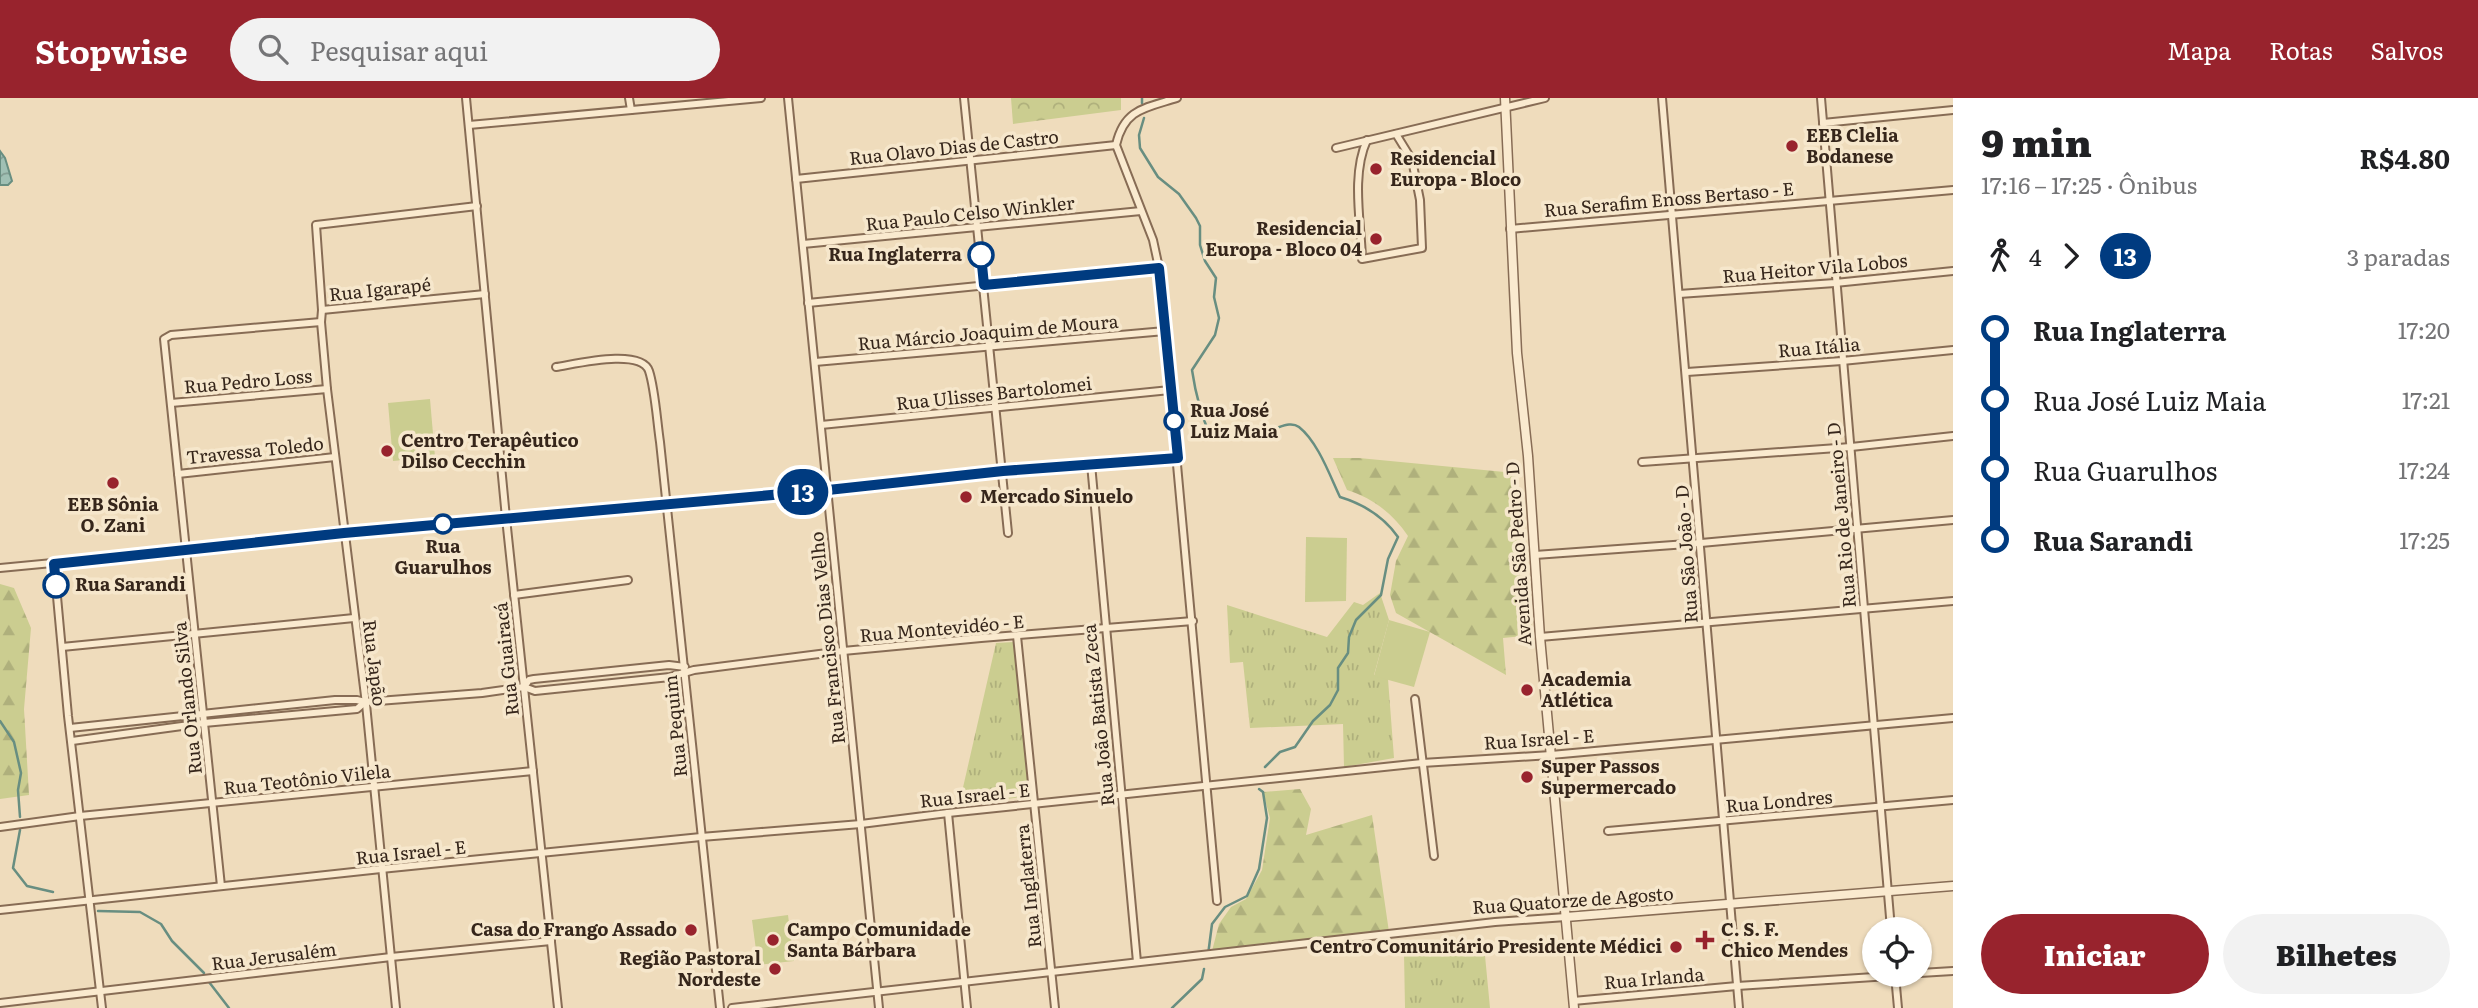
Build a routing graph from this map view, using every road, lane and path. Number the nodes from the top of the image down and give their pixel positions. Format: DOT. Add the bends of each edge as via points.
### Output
graph roads {
  1 [pos="466,98"];
  2 [pos="629,98"];
  3 [pos="761,98"];
  4 [pos="788,98"];
  5 [pos="964,98"];
  6 [pos="1177,98"];
  7 [pos="1545,98"];
  8 [pos="1662,98"];
  9 [pos="1821,98"];
  10 [pos="1505,103"];
  11 [pos="631,110"];
  12 [pos="1953,110"];
  13 [pos="1823,123"];
  14 [pos="469,125"];
  15 [pos="1396,134"];
  16 [pos="1367,140"];
  17 [pos="1116,145"];
  18 [pos="1336,148"];
  19 [pos="972,162"];
  20 [pos="796,179"];
  21 [pos="1953,190"];
  22 [pos="1830,200"];
  23 [pos="477,206"];
  24 [pos="1141,211"];
  25 [pos="1672,214"];
  26 [pos="978,227"];
  27 [pos="1510,229"];
  28 [pos="803,244"];
  29 [pos="1159,268"];
  30 [pos="1953,271"];
  31 [pos="1835,283"];
  32 [pos="984,285"];
  33 [pos="485,294"];
  34 [pos="1679,294"];
  35 [pos="808,303"];
  36 [pos="322,310"];
  37 [pos="321,323"];
  38 [pos="1165,331"];
  39 [pos="164,339"];
  40 [pos="990,346"];
  41 [pos="1953,350"];
  42 [pos="1842,361"];
  43 [pos="815,362"];
  44 [pos="556,367"];
  45 [pos="1687,372"];
  46 [pos="327,389"];
  47 [pos="1170,390"];
  48 [pos="171,403"];
  49 [pos="996,408"];
  50 [pos="821,425"];
  51 [pos="1953,436"];
  52 [pos="1851,447"];
  53 [pos="335,457"];
  54 [pos="1694,457"];
  55 [pos="1178,458"];
  56 [pos="1642,462"];
  57 [pos="1091,464"];
  58 [pos="1003,471"];
  59 [pos="178,474"];
  60 [pos="828,490"];
  61 [pos="667,503"];
  62 [pos="506,518"];
  63 [pos="1953,520"];
  64 [pos="1858,527"];
  65 [pos="344,533"];
  66 [pos="1008,533"];
  67 [pos="1701,543"];
  68 [pos="186,550"];
  69 [pos="1535,555"];
  70 [pos="54,564"];
  71 [pos="0,568"];
  72 [pos="628,580"];
  73 [pos="514,595"];
  74 [pos="1953,601"];
  75 [pos="1865,608"];
  76 [pos="354,618"];
  77 [pos="1193,621"];
  78 [pos="1706,622"];
  79 [pos="1105,628"];
  80 [pos="195,634"];
  81 [pos="1017,636"];
  82 [pos="1540,637"];
  83 [pos="62,647"];
  84 [pos="843,651"];
  85 [pos="685,670"];
  86 [pos="524,687"];
  87 [pos="1415,699"];
  88 [pos="365,702"];
  89 [pos="203,714"];
  90 [pos="1953,718"];
  91 [pos="204,723"];
  92 [pos="1874,724"];
  93 [pos="71,728"];
  94 [pos="1716,739"];
  95 [pos="72,740"];
  96 [pos="1551,755"];
  97 [pos="1422,763"];
  98 [pos="533,771"];
  99 [pos="1208,786"];
  100 [pos="373,787"];
  101 [pos="1121,795"];
  102 [pos="1953,800"];
  103 [pos="1035,803"];
  104 [pos="213,804"];
  105 [pos="1881,807"];
  106 [pos="948,813"];
  107 [pos="80,816"];
  108 [pos="1723,820"];
  109 [pos="861,824"];
  110 [pos="0,827"];
  111 [pos="1608,831"];
  112 [pos="701,837"];
  113 [pos="542,854"];
  114 [pos="1434,856"];
  115 [pos="382,869"];
  116 [pos="1953,886"];
  117 [pos="222,887"];
  118 [pos="1888,891"];
  119 [pos="90,901"];
  120 [pos="1217,901"];
  121 [pos="1731,905"];
  122 [pos="0,910"];
  123 [pos="1566,917"];
  124 [pos="1890,917"];
  125 [pos="551,942"];
  126 [pos="391,957"];
  127 [pos="1137,962"];
  128 [pos="1953,971"];
  129 [pos="1052,972"];
  130 [pos="1932,972"];
  131 [pos="1862,977"];
  132 [pos="964,982"];
  133 [pos="1737,986"];
  134 [pos="1896,987"];
  135 [pos="100,991"];
  136 [pos="877,992"];
  137 [pos="0,1003"];
  138 [pos="1574,1004"];
  139 [pos="102,1008"];
  140 [pos="396,1008"];
  141 [pos="558,1008"];
  142 [pos="720,1008"];
  143 [pos="732,1008"];
  144 [pos="879,1008"];
  145 [pos="967,1008"];
  146 [pos="1055,1008"];
  147 [pos="1739,1008"];
  148 [pos="1898,1008"];
  1 -- 14 [label="street, Rua Guairacá"];
  2 -- 11 [label="street"];
  3 -- 11 [label="street"];
  4 -- 20 [label="street, Rua Francisco Dias Velho"];
  5 -- 19 [label="street"];
  6 -- 17 [label="street" via="1129,116 1119,129"];
  7 -- 10 [label="street"];
  8 -- 25 [label="street, Rua São João - D"];
  9 -- 13 [label="street, Rua Rio de Janeiro - D"];
  10 -- 15 [label="street"];
  10 -- 27 [label="street, Avenida São Pedro - D"];
  11 -- 14 [label="street"];
  12 -- 13 [label="street"];
  13 -- 22 [label="street, Rua Rio de Janeiro - D"];
  14 -- 23 [label="street, Rua Guairacá"];
  15 -- 16 [label="street"];
  15 -- 16 [label="street" via="1412,160 1422,248 1362,259 1360,172"];
  16 -- 18 [label="street"];
  17 -- 19 [label="street, Rua Olavo Dias de Castro"];
  17 -- 24 [label="street"];
  19 -- 20 [label="street, Rua Olavo Dias de Castro"];
  19 -- 26 [label="street"];
  20 -- 28 [label="street, Rua Francisco Dias Velho"];
  21 -- 22 [label="street, Rua Serafim Enoss Bertaso - E"];
  22 -- 25 [label="street, Rua Serafim Enoss Bertaso - E"];
  22 -- 31 [label="street, Rua Rio de Janeiro - D"];
  23 -- 33 [label="street, Rua Guairacá"];
  23 -- 36 [label="street" via="316,225"];
  24 -- 26 [label="street, Rua Paulo Celso Winkler"];
  24 -- 29 [label="street"];
  25 -- 27 [label="street, Rua Serafim Enoss Bertaso - E"];
  25 -- 34 [label="street, Rua São João - D"];
  26 -- 28 [label="street, Rua Paulo Celso Winkler"];
  26 -- 32 [label="street"];
  27 -- 69 [label="street, Avenida São Pedro - D"];
  28 -- 35 [label="street, Rua Francisco Dias Velho"];
  29 -- 32 [label="street"];
  29 -- 38 [label="street"];
  30 -- 31 [label="street, Rua Heitor Vila Lobos"];
  31 -- 34 [label="street, Rua Heitor Vila Lobos"];
  31 -- 42 [label="street, Rua Rio de Janeiro - D"];
  32 -- 35 [label="street"];
  32 -- 40 [label="street"];
  33 -- 36 [label="street, Rua Igarapé"];
  33 -- 62 [label="street, Rua Guairacá"];
  34 -- 45 [label="street, Rua São João - D"];
  35 -- 43 [label="street, Rua Francisco Dias Velho"];
  36 -- 37 [label="street, Rua Igarapé"];
  37 -- 39 [label="street, Rua Igarapé"];
  37 -- 46 [label="street, Rua Japão"];
  38 -- 40 [label="street, Rua Márcio Joaquim de Moura"];
  38 -- 47 [label="street"];
  39 -- 48 [label="street, Rua Orlando Silva"];
  40 -- 43 [label="street, Rua Márcio Joaquim de Moura"];
  40 -- 49 [label="street"];
  41 -- 42 [label="street, Rua Itália"];
  42 -- 45 [label="street, Rua Itália"];
  42 -- 52 [label="street, Rua Rio de Janeiro - D"];
  43 -- 50 [label="street, Rua Francisco Dias Velho"];
  44 -- 61 [label="street, Rua Pequim" via="623,358 639,360 649,369"];
  45 -- 54 [label="street, Rua São João - D"];
  46 -- 48 [label="street, Rua Pedro Loss"];
  46 -- 53 [label="street, Rua Japão"];
  47 -- 49 [label="street, Rua Ulisses Bartolomei"];
  47 -- 55 [label="street"];
  48 -- 59 [label="street, Rua Orlando Silva"];
  49 -- 50 [label="street, Rua Ulisses Bartolomei"];
  49 -- 58 [label="street"];
  50 -- 60 [label="street, Rua Francisco Dias Velho"];
  51 -- 52 [label="street"];
  52 -- 54 [label="street"];
  52 -- 64 [label="street, Rua Rio de Janeiro - D"];
  53 -- 59 [label="street, Travessa Toledo"];
  53 -- 65 [label="street, Rua Japão"];
  54 -- 56 [label="street"];
  54 -- 67 [label="street, Rua São João - D"];
  55 -- 57 [label="street"];
  55 -- 77 [label="street"];
  57 -- 58 [label="street"];
  57 -- 79 [label="street, Rua João Batista Zeca"];
  58 -- 60 [label="street"];
  58 -- 66 [label="street"];
  59 -- 68 [label="street, Rua Orlando Silva"];
  60 -- 61 [label="street"];
  60 -- 84 [label="street, Rua Francisco Dias Velho"];
  61 -- 62 [label="street"];
  61 -- 85 [label="street, Rua Pequim"];
  62 -- 65 [label="street"];
  62 -- 73 [label="street, Rua Guairacá"];
  63 -- 64 [label="street"];
  64 -- 67 [label="street"];
  64 -- 75 [label="street, Rua Rio de Janeiro - D"];
  65 -- 68 [label="street"];
  65 -- 76 [label="street, Rua Japão"];
  67 -- 69 [label="street"];
  67 -- 78 [label="street, Rua São João - D"];
  68 -- 70 [label="street"];
  68 -- 80 [label="street, Rua Orlando Silva"];
  69 -- 82 [label="street, Avenida São Pedro - D"];
  70 -- 71 [label="street"];
  70 -- 83 [label="street"];
  72 -- 73 [label="street"];
  73 -- 86 [label="street, Rua Guairacá"];
  74 -- 75 [label="street"];
  75 -- 78 [label="street"];
  75 -- 92 [label="street, Rua Rio de Janeiro - D"];
  76 -- 80 [label="street"];
  76 -- 88 [label="street, Rua Japão"];
  77 -- 79 [label="street, Rua Montevidéo - E"];
  77 -- 99 [label="street"];
  78 -- 82 [label="street"];
  78 -- 94 [label="street, Rua São João - D"];
  79 -- 81 [label="street, Rua Montevidéo - E"];
  79 -- 101 [label="street, Rua João Batista Zeca"];
  80 -- 83 [label="street"];
  80 -- 89 [label="street, Rua Orlando Silva"];
  81 -- 84 [label="street, Rua Montevidéo - E"];
  81 -- 103 [label="street, Rua Inglaterra"];
  82 -- 96 [label="street, Avenida São Pedro - D"];
  83 -- 93 [label="street"];
  84 -- 85 [label="street, Rua Montevidéo - E"];
  84 -- 109 [label="street, Rua Francisco Dias Velho"];
  85 -- 86 [label="street, Rua Montevidéo - E" via="535,691"];
  85 -- 86 [label="street, Rua Montevidéo - E" via="669,664 534,679"];
  85 -- 112 [label="street, Rua Pequim"];
  86 -- 88 [label="street, Rua Montevidéo - E"];
  86 -- 98 [label="street, Rua Guairacá"];
  87 -- 97 [label="street"];
  88 -- 89 [label="street, Rua Montevidéo - E" via="335,700"];
  88 -- 91 [label="street, Rua Montevidéo - E" via="357,709"];
  88 -- 100 [label="street, Rua Japão"];
  89 -- 91 [label="street, Rua Orlando Silva"];
  89 -- 93 [label="street, Rua Montevidéo - E"];
  90 -- 92 [label="street, Rua Israel - E"];
  91 -- 95 [label="street, Rua Montevidéo - E"];
  91 -- 104 [label="street, Rua Orlando Silva"];
  92 -- 94 [label="street, Rua Israel - E"];
  92 -- 105 [label="street, Rua Rio de Janeiro - D"];
  93 -- 95 [label="street"];
  94 -- 96 [label="street, Rua Israel - E"];
  94 -- 108 [label="street, Rua São João - D"];
  95 -- 107 [label="street"];
  96 -- 97 [label="street, Rua Israel - E"];
  96 -- 123 [label="street, Avenida São Pedro - D"];
  97 -- 99 [label="street, Rua Israel - E"];
  97 -- 114 [label="street"];
  98 -- 100 [label="street, Rua Teotônio Vilela"];
  98 -- 113 [label="street, Rua Guairacá"];
  99 -- 101 [label="street, Rua Israel - E"];
  99 -- 120 [label="street"];
  100 -- 104 [label="street, Rua Teotônio Vilela"];
  100 -- 115 [label="street, Rua Japão"];
  101 -- 103 [label="street, Rua Israel - E"];
  101 -- 127 [label="street, Rua João Batista Zeca"];
  102 -- 105 [label="street, Rua Londres"];
  103 -- 106 [label="street, Rua Israel - E"];
  103 -- 129 [label="street, Rua Inglaterra"];
  104 -- 107 [label="street, Rua Teotônio Vilela"];
  104 -- 117 [label="street, Rua Orlando Silva"];
  105 -- 108 [label="street, Rua Londres"];
  105 -- 118 [label="street, Rua Rio de Janeiro - D"];
  106 -- 109 [label="street, Rua Israel - E"];
  106 -- 132 [label="street"];
  107 -- 110 [label="street, Rua Teotônio Vilela"];
  107 -- 119 [label="street"];
  108 -- 111 [label="street, Rua Londres"];
  108 -- 121 [label="street, Rua São João - D"];
  109 -- 112 [label="street, Rua Israel - E"];
  109 -- 136 [label="street, Rua Francisco Dias Velho"];
  112 -- 113 [label="street, Rua Israel - E"];
  112 -- 142 [label="street, Rua Pequim"];
  113 -- 115 [label="street, Rua Israel - E"];
  113 -- 125 [label="street, Rua Guairacá"];
  115 -- 117 [label="street, Rua Israel - E"];
  115 -- 126 [label="street, Rua Japão"];
  116 -- 118 [label="street, Rua Quatorze de Agosto"];
  117 -- 119 [label="street, Rua Israel - E"];
  118 -- 121 [label="street, Rua Quatorze de Agosto"];
  118 -- 124 [label="street, Rua Rio de Janeiro - D"];
  119 -- 122 [label="street, Rua Israel - E"];
  119 -- 135 [label="street"];
  121 -- 123 [label="street, Rua Quatorze de Agosto"];
  121 -- 133 [label="street, Rua São João - D"];
  123 -- 127 [label="street, Rua Quatorze de Agosto"];
  123 -- 138 [label="street, Avenida São Pedro - D"];
  125 -- 126 [label="street, Rua Jerusalém"];
  125 -- 141 [label="street, Rua Guairacá"];
  126 -- 135 [label="street, Rua Jerusalém"];
  126 -- 140 [label="street, Rua Japão"];
  127 -- 129 [label="street, Rua Quatorze de Agosto"];
  128 -- 130 [label="street"];
  129 -- 132 [label="street, Rua Quatorze de Agosto"];
  129 -- 146 [label="street, Rua Inglaterra"];
  131 -- 133 [label="street, Rua Irlanda"];
  132 -- 136 [label="street, Rua Quatorze de Agosto"];
  132 -- 145 [label="street"];
  133 -- 138 [label="street, Rua Irlanda"];
  133 -- 147 [label="street, Rua São João - D"];
  134 -- 148 [label="street"];
  135 -- 137 [label="street, Rua Jerusalém"];
  135 -- 139 [label="street"];
  136 -- 143 [label="street, Rua Quatorze de Agosto"];
  136 -- 144 [label="street, Rua Francisco Dias Velho"];
}
